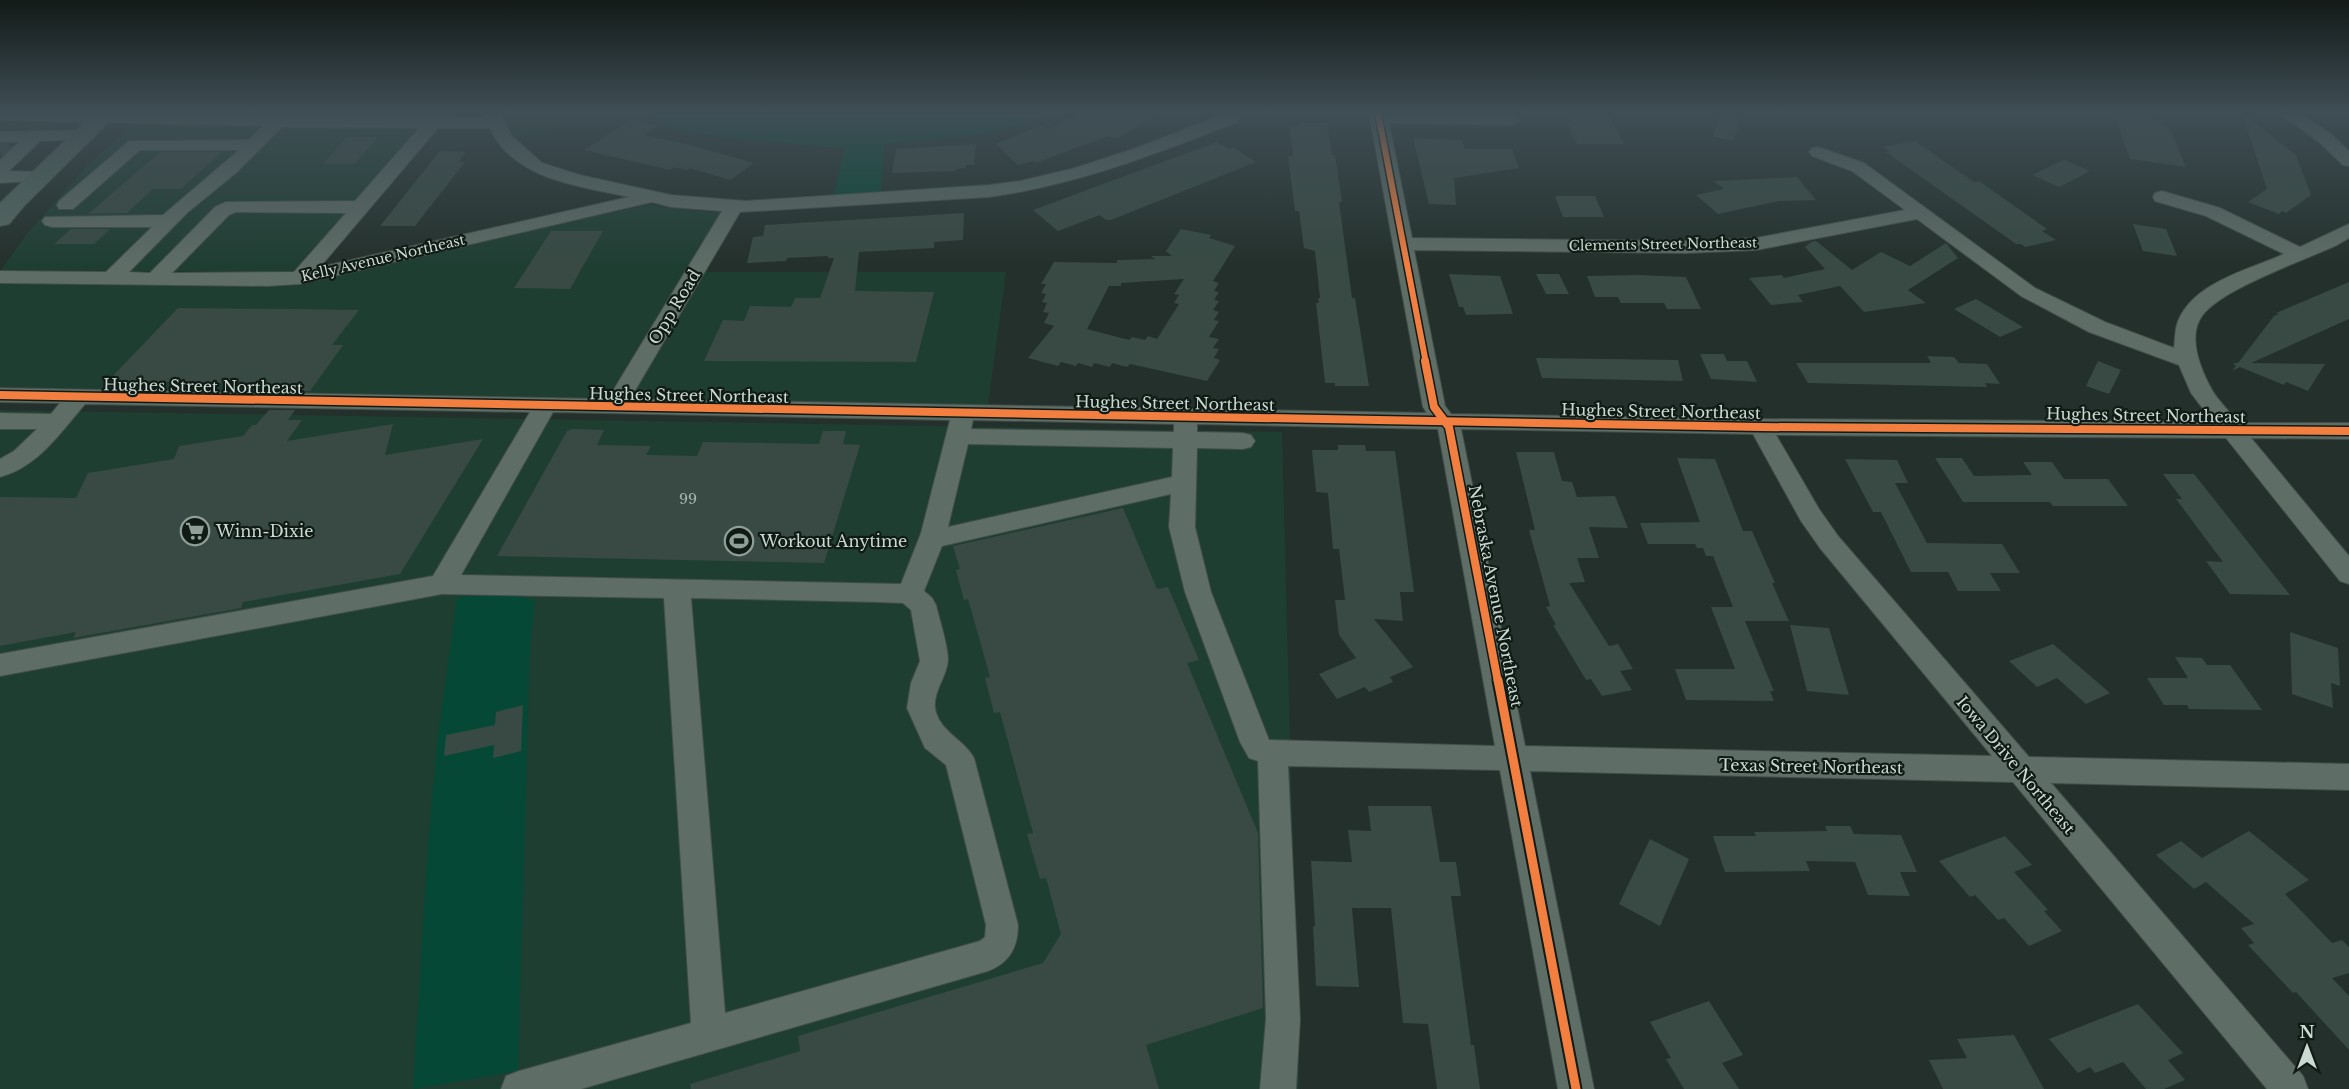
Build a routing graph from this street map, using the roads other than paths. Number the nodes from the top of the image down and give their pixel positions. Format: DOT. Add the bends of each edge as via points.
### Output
graph roads {
  1 [pos="54,164"];
  2 [pos="113,164"];
  3 [pos="225,164"];
  4 [pos="235,164"];
  5 [pos="397,164"];
  6 [pos="533,164"];
  7 [pos="1107,164"];
  8 [pos="1387,164"];
  9 [pos="1850,164"];
  10 [pos="41,176"];
  11 [pos="0,177"];
  12 [pos="212,182"];
  13 [pos="2162,197"];
  14 [pos="653,198"];
  15 [pos="66,205"];
  16 [pos="360,207"];
  17 [pos="734,207"];
  18 [pos="1920,213"];
  19 [pos="0,219"];
  20 [pos="52,221"];
  21 [pos="169,221"];
  22 [pos="2349,230"];
  23 [pos="1403,244"];
  24 [pos="2299,254"];
  25 [pos="0,277"];
  26 [pos="112,278"];
  27 [pos="300,278"];
  28 [pos="155,279"];
  29 [pos="2188,360"];
  30 [pos="0,395"];
  31 [pos="78,397"];
  32 [pos="545,406"];
  33 [pos="614,407"];
  34 [pos="1445,421"];
  35 [pos="0,422"];
  36 [pos="56,422"];
  37 [pos="961,424"];
  38 [pos="1760,427"];
  39 [pos="1185,428"];
  40 [pos="2230,429"];
  41 [pos="2349,430"];
  42 [pos="1243,441"];
  43 [pos="0,469"];
  44 [pos="1183,483"];
  45 [pos="930,540"];
  46 [pos="2349,574"];
  47 [pos="442,584"];
  48 [pos="677,588"];
  49 [pos="909,594"];
  50 [pos="0,665"];
  51 [pos="1273,753"];
  52 [pos="1514,760"];
  53 [pos="2020,770"];
  54 [pos="2349,777"];
  55 [pos="709,1035"];
  56 [pos="519,1089"];
  57 [pos="1278,1089"];
  58 [pos="1576,1089"];
  59 [pos="2290,1089"];
  1 -- 10 [label="highway"];
  2 -- 15 [label="street"];
  3 -- 12 [label="street" via="209,179"];
  4 -- 12 [label="street"];
  5 -- 16 [label="street"];
  6 -- 14 [label="street" via="575,179"];
  7 -- 17 [label="street" via="1022,187 989,191"];
  8 -- 23 [label="street, Nebraska Avenue Northeast"];
  9 -- 18 [label="street"];
  10 -- 11 [label="street"];
  10 -- 19 [label="highway"];
  12 -- 21 [label="street"];
  13 -- 24 [label="street" via="2213,212"];
  14 -- 17 [label="street"];
  14 -- 27 [label="street, Kelly Avenue Northeast"];
  16 -- 27 [label="street"];
  16 -- 28 [label="street" via="233,206 222,211"];
  17 -- 33 [label="street, Opp Road"];
  18 -- 23 [label="street, Clements Street Northeast" via="1756,244 1686,247"];
  18 -- 29 [label="street" via="2028,292 2097,327"];
  20 -- 21 [label="street"];
  21 -- 26 [label="street"];
  22 -- 24 [label="street"];
  23 -- 34 [label="street, Nebraska Avenue Northeast" via="1434,407"];
  24 -- 29 [label="street" via="2205,299 2187,326"];
  25 -- 26 [label="street, Kelly Avenue Northeast"];
  26 -- 28 [label="street, Kelly Avenue Northeast"];
  27 -- 28 [label="street, Kelly Avenue Northeast"];
  29 -- 40 [label="street" via="2202,393"];
  30 -- 31 [label="street, Hughes Street Northeast"];
  31 -- 32 [label="street, Hughes Street Northeast"];
  31 -- 36 [label="street"];
  32 -- 33 [label="street, Hughes Street Northeast"];
  32 -- 47 [label="street"];
  33 -- 37 [label="street, Hughes Street Northeast"];
  34 -- 38 [label="street, Hughes Street Northeast"];
  34 -- 39 [label="street, Hughes Street Northeast"];
  34 -- 52 [label="street, Nebraska Avenue Northeast"];
  35 -- 36 [label="street"];
  36 -- 43 [label="street" via="25,454"];
  37 -- 39 [label="street, Hughes Street Northeast"];
  37 -- 45 [label="street"];
  38 -- 40 [label="street, Hughes Street Northeast"];
  38 -- 53 [label="street, Iowa Drive Northeast" via="1829,542"];
  39 -- 42 [label="street"];
  39 -- 44 [label="street"];
  40 -- 41 [label="street, Hughes Street Northeast"];
  40 -- 46 [label="street"];
  44 -- 45 [label="street"];
  44 -- 51 [label="street" via="1182,527 1198,592 1255,742 1259,749"];
  45 -- 49 [label="street"];
  47 -- 48 [label="street"];
  47 -- 50 [label="street"];
  48 -- 49 [label="street"];
  48 -- 55 [label="street"];
  49 -- 55 [label="street" via="922,604 934,661 925,682 921,708 935,739 959,758 1002,925 999,945 988,956"];
  51 -- 52 [label="street, Texas Street Northeast"];
  51 -- 57 [label="street" via="1283,1019"];
  52 -- 53 [label="street, Texas Street Northeast"];
  52 -- 58 [label="street, Nebraska Avenue Northeast"];
  53 -- 54 [label="street, Texas Street Northeast"];
  53 -- 59 [label="street, Iowa Drive Northeast"];
  55 -- 56 [label="street"];
}
